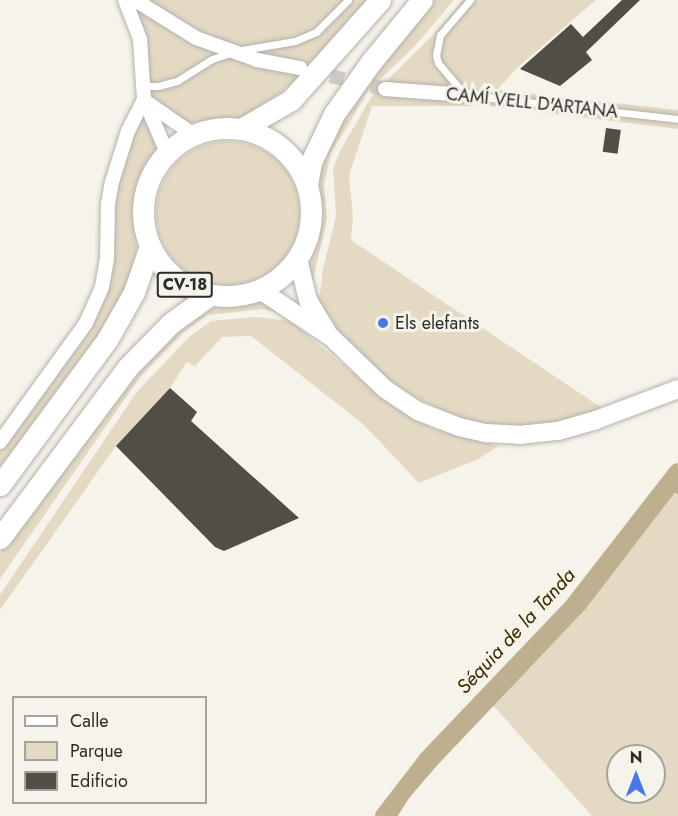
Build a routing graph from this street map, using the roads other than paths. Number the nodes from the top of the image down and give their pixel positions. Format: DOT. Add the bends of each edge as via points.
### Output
graph roads {
  1 [pos="125,0"];
  2 [pos="135,0"];
  3 [pos="348,0"];
  4 [pos="380,0"];
  5 [pos="422,0"];
  6 [pos="470,0"];
  7 [pos="236,51"];
  8 [pos="300,68"];
  9 [pos="385,89"];
  10 [pos="143,93"];
  11 [pos="465,95"];
  12 [pos="678,119"];
  13 [pos="241,129"];
  14 [pos="194,135"];
  15 [pos="167,153"];
  16 [pos="307,185"];
  17 [pos="150,246"];
  18 [pos="298,259"];
  19 [pos="260,290"];
  20 [pos="210,295"];
  21 [pos="331,337"];
  22 [pos="678,389"];
  23 [pos="0,442"];
  24 [pos="0,485"];
  25 [pos="0,538"];
  1 -- 10 [label="street" via="140,39"];
  2 -- 7 [label="street" via="196,38"];
  3 -- 7 [label="lane" via="316,32 295,41"];
  4 -- 13 [label="main road, CV-18" via="291,100"];
  5 -- 16 [label="main road, CV-18" via="334,114 311,162"];
  6 -- 11 [label="lane" via="440,35 436,55 438,63"];
  7 -- 8 [label="street" via="257,60"];
  7 -- 10 [label="lane" via="212,59 177,81"];
  9 -- 11 [label="street, CAMÍ VELL D'ARTANA"];
  10 -- 14 [label="street"];
  10 -- 15 [label="street"];
  10 -- 23 [label="street" via="111,182 108,259 102,287 86,323"];
  11 -- 12 [label="lane, CAMÍ VELL D'ARTANA"];
  13 -- 14 [label="main road, CV-18" via="217,128"];
  13 -- 16 [label="main road, CV-18" via="270,139 292,158"];
  14 -- 15 [label="main road, CV-18"];
  15 -- 17 [label="main road, CV-18" via="149,180 142,213"];
  16 -- 18 [label="main road, CV-18" via="311,223"];
  17 -- 20 [label="main road, CV-18" via="164,268 178,280"];
  17 -- 24 [label="main road, CV-18" via="134,292 107,340"];
  18 -- 19 [label="main road, CV-18" via="281,277"];
  18 -- 21 [label="street" via="308,300"];
  19 -- 20 [label="main road, CV-18" via="235,296"];
  19 -- 21 [label="street"];
  20 -- 25 [label="main road, CV-18" via="171,323 127,368"];
  21 -- 22 [label="street" via="385,389 418,411 486,433 558,431"];
}
